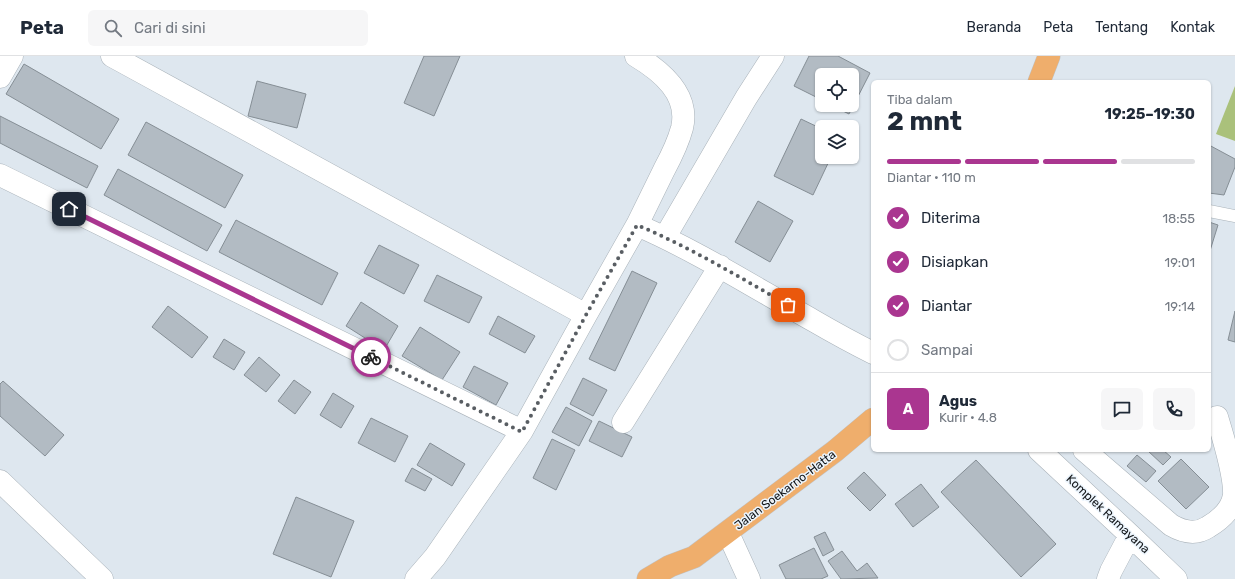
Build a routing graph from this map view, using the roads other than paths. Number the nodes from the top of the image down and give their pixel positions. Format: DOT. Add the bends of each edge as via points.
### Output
graph roads {
  1 [pos="12,56"];
  2 [pos="112,56"];
  3 [pos="636,56"];
  4 [pos="773,56"];
  5 [pos="1049,56"];
  6 [pos="0,76"];
  7 [pos="1041,80"];
  8 [pos="0,174"];
  9 [pos="1211,211"];
  10 [pos="1235,216"];
  11 [pos="637,225"];
  12 [pos="664,237"];
  13 [pos="720,266"];
  14 [pos="586,315"];
  15 [pos="871,352"];
  16 [pos="1217,417"];
  17 [pos="871,421"];
  18 [pos="623,422"];
  19 [pos="522,432"];
  20 [pos="1041,452"];
  21 [pos="1086,452"];
  22 [pos="0,480"];
  23 [pos="728,533"];
  24 [pos="1130,535"];
  25 [pos="694,557"];
  26 [pos="102,579"];
  27 [pos="416,579"];
  28 [pos="648,579"];
  29 [pos="685,579"];
  30 [pos="749,579"];
  31 [pos="1108,579"];
  32 [pos="1176,579"];
  1 -- 6 [label="street"];
  2 -- 14 [label="street"];
  3 -- 11 [label="street" via="663,75 673,86 683,111 678,142"];
  4 -- 12 [label="street"];
  5 -- 7 [label="highway"];
  8 -- 19 [label="street"];
  9 -- 10 [label="lane"];
  11 -- 12 [label="street"];
  11 -- 14 [label="street"];
  12 -- 13 [label="street"];
  13 -- 15 [label="street"];
  13 -- 18 [label="street"];
  14 -- 19 [label="street"];
  16 -- 21 [label="street" via="1233,476 1234,495 1231,505 1222,517 1209,527 1198,531 1186,532 1171,525"];
  17 -- 23 [label="highway, Jalan Soekarno-Hatta"];
  19 -- 27 [label="street" via="435,557"];
  20 -- 24 [label="street, Komplek Ramayana"];
  22 -- 26 [label="street"];
  23 -- 25 [label="highway, Jalan Soekarno-Hatta"];
  23 -- 30 [label="street"];
  24 -- 31 [label="street"];
  24 -- 32 [label="street, Komplek Ramayana"];
  25 -- 28 [label="highway, Jalan Soekarno-Hatta" via="670,566"];
  25 -- 29 [label="highway"];
}
